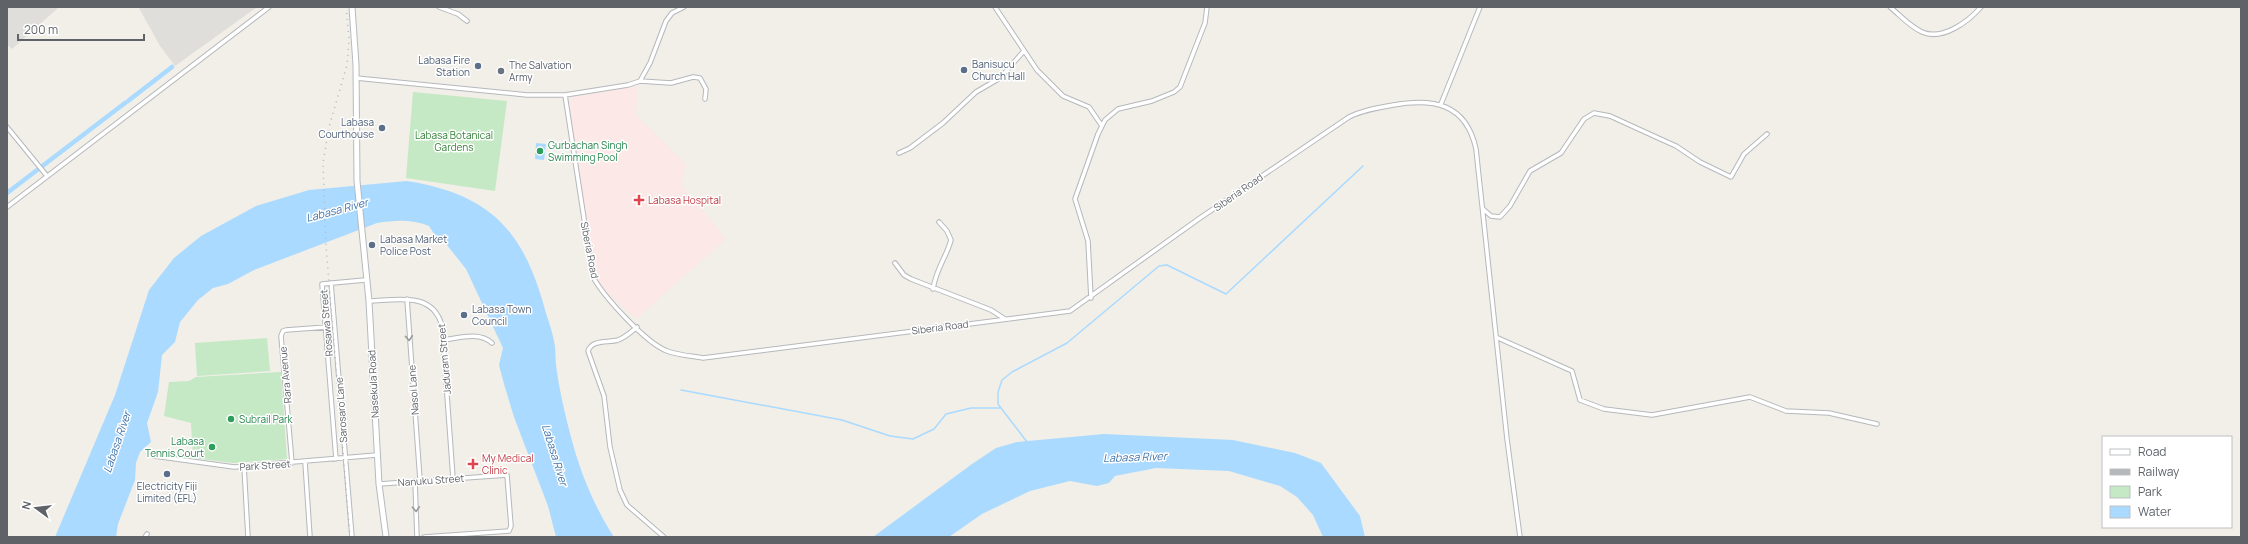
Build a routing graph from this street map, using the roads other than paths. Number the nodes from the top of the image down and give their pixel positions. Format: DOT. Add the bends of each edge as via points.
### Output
graph roads {
  1 [pos="269,7"];
  2 [pos="352,7"];
  3 [pos="439,7"];
  4 [pos="684,7"];
  5 [pos="995,7"];
  6 [pos="1207,7"];
  7 [pos="1480,7"];
  8 [pos="1890,7"];
  9 [pos="1981,7"];
  10 [pos="467,21"];
  11 [pos="1023,52"];
  12 [pos="356,78"];
  13 [pos="640,81"];
  14 [pos="565,96"];
  15 [pos="705,99"];
  16 [pos="1441,104"];
  17 [pos="1102,126"];
  18 [pos="7,127"];
  19 [pos="1767,134"];
  20 [pos="899,153"];
  21 [pos="45,174"];
  22 [pos="7,207"];
  23 [pos="1483,209"];
  24 [pos="939,222"];
  25 [pos="894,263"];
  26 [pos="365,280"];
  27 [pos="331,283"];
  28 [pos="934,289"];
  29 [pos="1091,298"];
  30 [pos="407,299"];
  31 [pos="368,300"];
  32 [pos="1005,319"];
  33 [pos="327,327"];
  34 [pos="637,327"];
  35 [pos="1498,338"];
  36 [pos="443,340"];
  37 [pos="492,343"];
  38 [pos="1877,424"];
  39 [pos="377,455"];
  40 [pos="154,456"];
  41 [pos="345,458"];
  42 [pos="336,459"];
  43 [pos="306,462"];
  44 [pos="292,463"];
  45 [pos="244,466"];
  46 [pos="453,478"];
  47 [pos="420,480"];
  48 [pos="415,481"];
  49 [pos="379,484"];
  50 [pos="248,537"];
  51 [pos="310,537"];
  52 [pos="352,537"];
  53 [pos="386,537"];
  54 [pos="417,537"];
  55 [pos="424,537"];
  56 [pos="664,537"];
  57 [pos="1520,537"];
  1 -- 21 [label="street"];
  2 -- 12 [label="main road, Nasekula Road"];
  3 -- 10 [label="street" via="458,14"];
  4 -- 13 [label="street" via="672,13 666,21 650,63"];
  5 -- 11 [label="street"];
  6 -- 17 [label="street" via="1205,24 1180,87 1152,102 1112,112"];
  7 -- 16 [label="street"];
  8 -- 9 [label="street" via="1921,31 1931,34 1953,29"];
  11 -- 17 [label="street" via="1054,89 1063,96 1089,107"];
  11 -- 20 [label="street" via="1000,78 976,92 944,123"];
  12 -- 14 [label="street"];
  12 -- 26 [label="main road, Nasekula Road" via="357,181"];
  13 -- 14 [label="street"];
  13 -- 15 [label="street" via="671,83 693,77 700,78 706,89"];
  14 -- 34 [label="street, Siberia Road" via="594,277 600,290"];
  16 -- 23 [label="street" via="1459,117 1474,141"];
  16 -- 29 [label="street, Siberia Road" via="1409,102 1368,110 1348,117 1200,218"];
  17 -- 29 [label="street" via="1075,198 1088,241"];
  18 -- 21 [label="street"];
  19 -- 23 [label="street" via="1744,154 1732,177 1663,140 1610,116 1594,113 1584,120 1561,153 1530,171 1510,206 1500,217 1491,216"];
  21 -- 22 [label="street"];
  23 -- 35 [label="street"];
  24 -- 28 [label="street" via="951,240 939,266"];
  25 -- 28 [label="street" via="904,275"];
  26 -- 27 [label="street"];
  26 -- 31 [label="main road, Nasekula Road"];
  27 -- 33 [label="street, Rosawa Street" via="322,284"];
  27 -- 41 [label="street, Sarosaro Lane"];
  28 -- 32 [label="street" via="991,310"];
  29 -- 32 [label="street, Siberia Road" via="1070,311"];
  30 -- 31 [label="street, Jaduram Street"];
  30 -- 36 [label="street, Jaduram Street" via="418,300 434,311 439,317"];
  30 -- 47 [label="street, Nasoi Lane, one-way"];
  31 -- 39 [label="main road, Nasekula Road"];
  32 -- 34 [label="street, Siberia Road" via="703,358 666,351"];
  33 -- 42 [label="street, Rosawa Street"];
  33 -- 44 [label="street, Rara Avenue" via="286,330 281,336"];
  34 -- 56 [label="street" via="618,340 595,343 590,346 588,352 604,396 610,447 620,490 627,505"];
  35 -- 38 [label="street" via="1572,371 1580,400 1604,409 1652,415 1750,398 1786,411 1829,413"];
  35 -- 57 [label="street" via="1507,439"];
  36 -- 37 [label="street" via="477,336"];
  36 -- 46 [label="street, Jaduram Street"];
  39 -- 41 [label="street, Park Street"];
  39 -- 49 [label="main road, Nasekula Road"];
  40 -- 45 [label="street, Park Street" via="226,467"];
  41 -- 42 [label="street, Park Street"];
  41 -- 52 [label="street, Sarosaro Lane"];
  42 -- 43 [label="street, Park Street"];
  43 -- 44 [label="street, Park Street"];
  43 -- 51 [label="street"];
  44 -- 45 [label="street, Park Street"];
  45 -- 50 [label="street"];
  46 -- 47 [label="street, Nanuku Street"];
  46 -- 55 [label="street, Nanuku Street" via="507,475 511,526 509,531"];
  47 -- 48 [label="street, Nanuku Street"];
  48 -- 49 [label="street, Nanuku Street"];
  48 -- 54 [label="street, one-way"];
  49 -- 53 [label="main road, Nasekula Road"];
}
